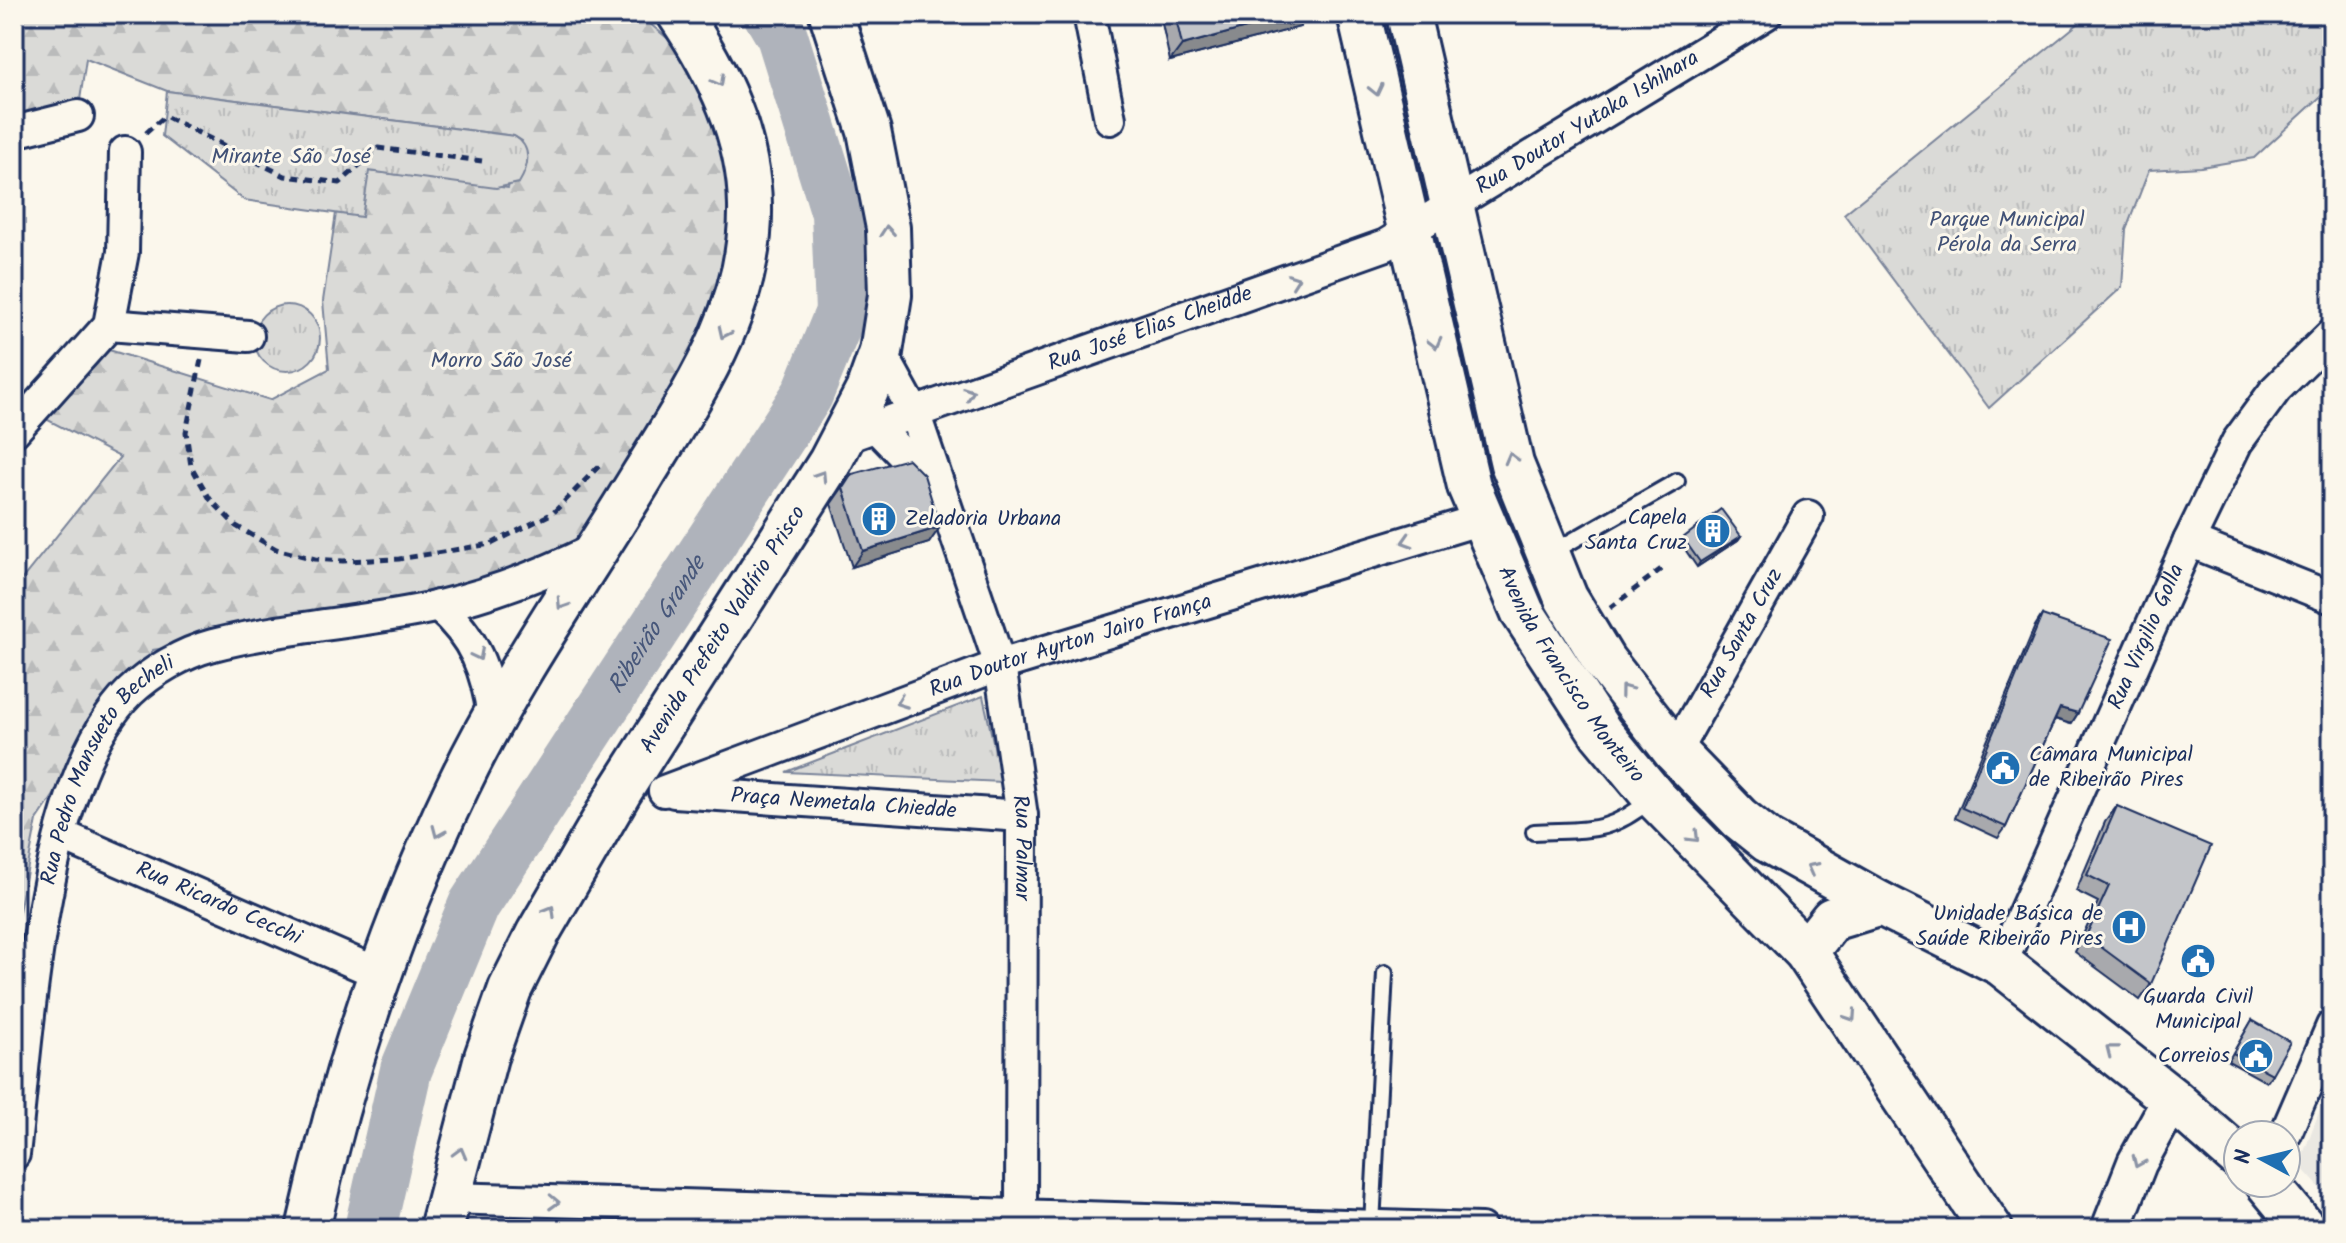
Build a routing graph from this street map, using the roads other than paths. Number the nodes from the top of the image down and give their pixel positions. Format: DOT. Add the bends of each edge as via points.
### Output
graph roads {
  1 [pos="679,14"];
  2 [pos="831,14"];
  3 [pos="1089,14"];
  4 [pos="1359,14"];
  5 [pos="1408,14"];
  6 [pos="1766,14"];
  7 [pos="78,116"];
  8 [pos="1110,119"];
  9 [pos="14,132"];
  10 [pos="125,152"];
  11 [pos="1451,206"];
  12 [pos="1408,232"];
  13 [pos="109,325"];
  14 [pos="2332,334"];
  15 [pos="248,336"];
  16 [pos="881,352"];
  17 [pos="914,412"];
  18 [pos="14,431"];
  19 [pos="860,432"];
  20 [pos="1677,481"];
  21 [pos="941,494"];
  22 [pos="1808,516"];
  23 [pos="1482,519"];
  24 [pos="2189,541"];
  25 [pos="599,547"];
  26 [pos="1547,555"];
  27 [pos="2332,598"];
  28 [pos="438,606"];
  29 [pos="1000,665"];
  30 [pos="493,717"];
  31 [pos="1675,752"];
  32 [pos="664,791"];
  33 [pos="1654,797"];
  34 [pos="1022,816"];
  35 [pos="1534,832"];
  36 [pos="61,835"];
  37 [pos="1881,904"];
  38 [pos="1806,952"];
  39 [pos="2001,964"];
  40 [pos="378,973"];
  41 [pos="1385,973"];
  42 [pos="2332,1026"];
  43 [pos="2172,1099"];
  44 [pos="2292,1119"];
  45 [pos="2222,1143"];
  46 [pos="14,1154"];
  47 [pos="2280,1199"];
  48 [pos="1021,1213"];
  49 [pos="444,1214"];
  50 [pos="737,1218"];
  51 [pos="1372,1225"];
  52 [pos="308,1229"];
  53 [pos="1481,1229"];
  54 [pos="1991,1229"];
  55 [pos="2111,1229"];
  56 [pos="2305,1229"];
  1 -- 25 [label="main road, one-way" via="728,98 744,149 750,206 744,269 729,324 706,369"];
  16 -- 2 [label="main road, Avenida Prefeito Valdírio Prisco, one-way" via="890,295 888,228 869,131"];
  3 -- 8 [label="street"];
  4 -- 12 [label="main road, Avenida Francisco Monteiro, one-way"];
  5 -- 11 [label="main road, Avenida Francisco Monteiro"];
  6 -- 11 [label="street, Rua Doutor Yutaka Ishihara"];
  7 -- 9 [label="street"];
  10 -- 13 [label="street" via="123,252"];
  11 -- 12 [label="street, Rua José Elias Cheidde"];
  26 -- 11 [label="main road, Avenida Francisco Monteiro, one-way" via="1512,464"];
  17 -- 12 [label="street, Rua José Elias Cheidde, one-way" via="1263,291 1370,252"];
  12 -- 23 [label="main road, Avenida Francisco Monteiro, one-way" via="1469,486"];
  13 -- 15 [label="street"];
  13 -- 18 [label="street"];
  14 -- 24 [label="street, Rua Virgilio Golla" via="2276,389 2237,442"];
  16 -- 17 [label="street, Rua Palmar"];
  16 -- 19 [label="main road, Avenida Prefeito Valdírio Prisco"];
  17 -- 19 [label="street, Rua José Elias Cheidde"];
  17 -- 21 [label="street, Rua Palmar"];
  19 -- 21 [label="street, Rua Palmar"];
  49 -- 19 [label="main road, Avenida Prefeito Valdírio Prisco, one-way" via="486,1057 510,989 538,933 621,790"];
  20 -- 26 [label="lane"];
  21 -- 29 [label="street, Rua Palmar"];
  22 -- 31 [label="street, Rua Santa Cruz"];
  23 -- 29 [label="street, Rua Doutor Ayrton Jairo França, one-way"];
  23 -- 33 [label="main road, Avenida Francisco Monteiro" via="1523,613 1556,667"];
  24 -- 27 [label="street"];
  24 -- 39 [label="street, Rua Virgilio Golla"];
  25 -- 28 [label="street, Rua Pedro Mansueto Becheli" via="535,577"];
  25 -- 30 [label="main road, one-way"];
  31 -- 26 [label="main road, Avenida Francisco Monteiro, one-way" via="1604,661"];
  28 -- 30 [label="street, one-way" via="469,638 484,668"];
  28 -- 36 [label="street, Rua Pedro Mansueto Becheli" via="212,646 168,664 129,692 102,728 73,791"];
  29 -- 32 [label="street, Rua Doutor Ayrton Jairo França, one-way"];
  29 -- 34 [label="street, Rua Palmar"];
  30 -- 40 [label="main road, one-way" via="457,787"];
  37 -- 31 [label="main road, Avenida Francisco Monteiro, one-way" via="1768,841"];
  32 -- 34 [label="street, Praça Nemetala Chiedde"];
  33 -- 35 [label="lane" via="1605,829"];
  33 -- 38 [label="main road, Avenida Francisco Monteiro, one-way"];
  34 -- 48 [label="street, Rua Palmar"];
  36 -- 40 [label="street, Rua Ricardo Cecchi"];
  36 -- 46 [label="street, Rua Pedro Mansueto Becheli" via="46,892"];
  37 -- 38 [label="main road" via="1832,919"];
  37 -- 39 [label="main road, Avenida Francisco Monteiro"];
  38 -- 54 [label="main road, Avenida Francisco Monteiro, one-way"];
  43 -- 39 [label="main road, Avenida Francisco Monteiro, one-way"];
  40 -- 52 [label="main road" via="334,1113"];
  41 -- 51 [label="lane"];
  42 -- 44 [label="street"];
  43 -- 45 [label="main road, Avenida Francisco Monteiro"];
  43 -- 55 [label="street, one-way" via="2137,1163"];
  47 -- 56 [label="main road"];
  48 -- 50 [label="street"];
  48 -- 51 [label="street"];
  49 -- 50 [label="street, one-way"];
  51 -- 53 [label="street"];
}
